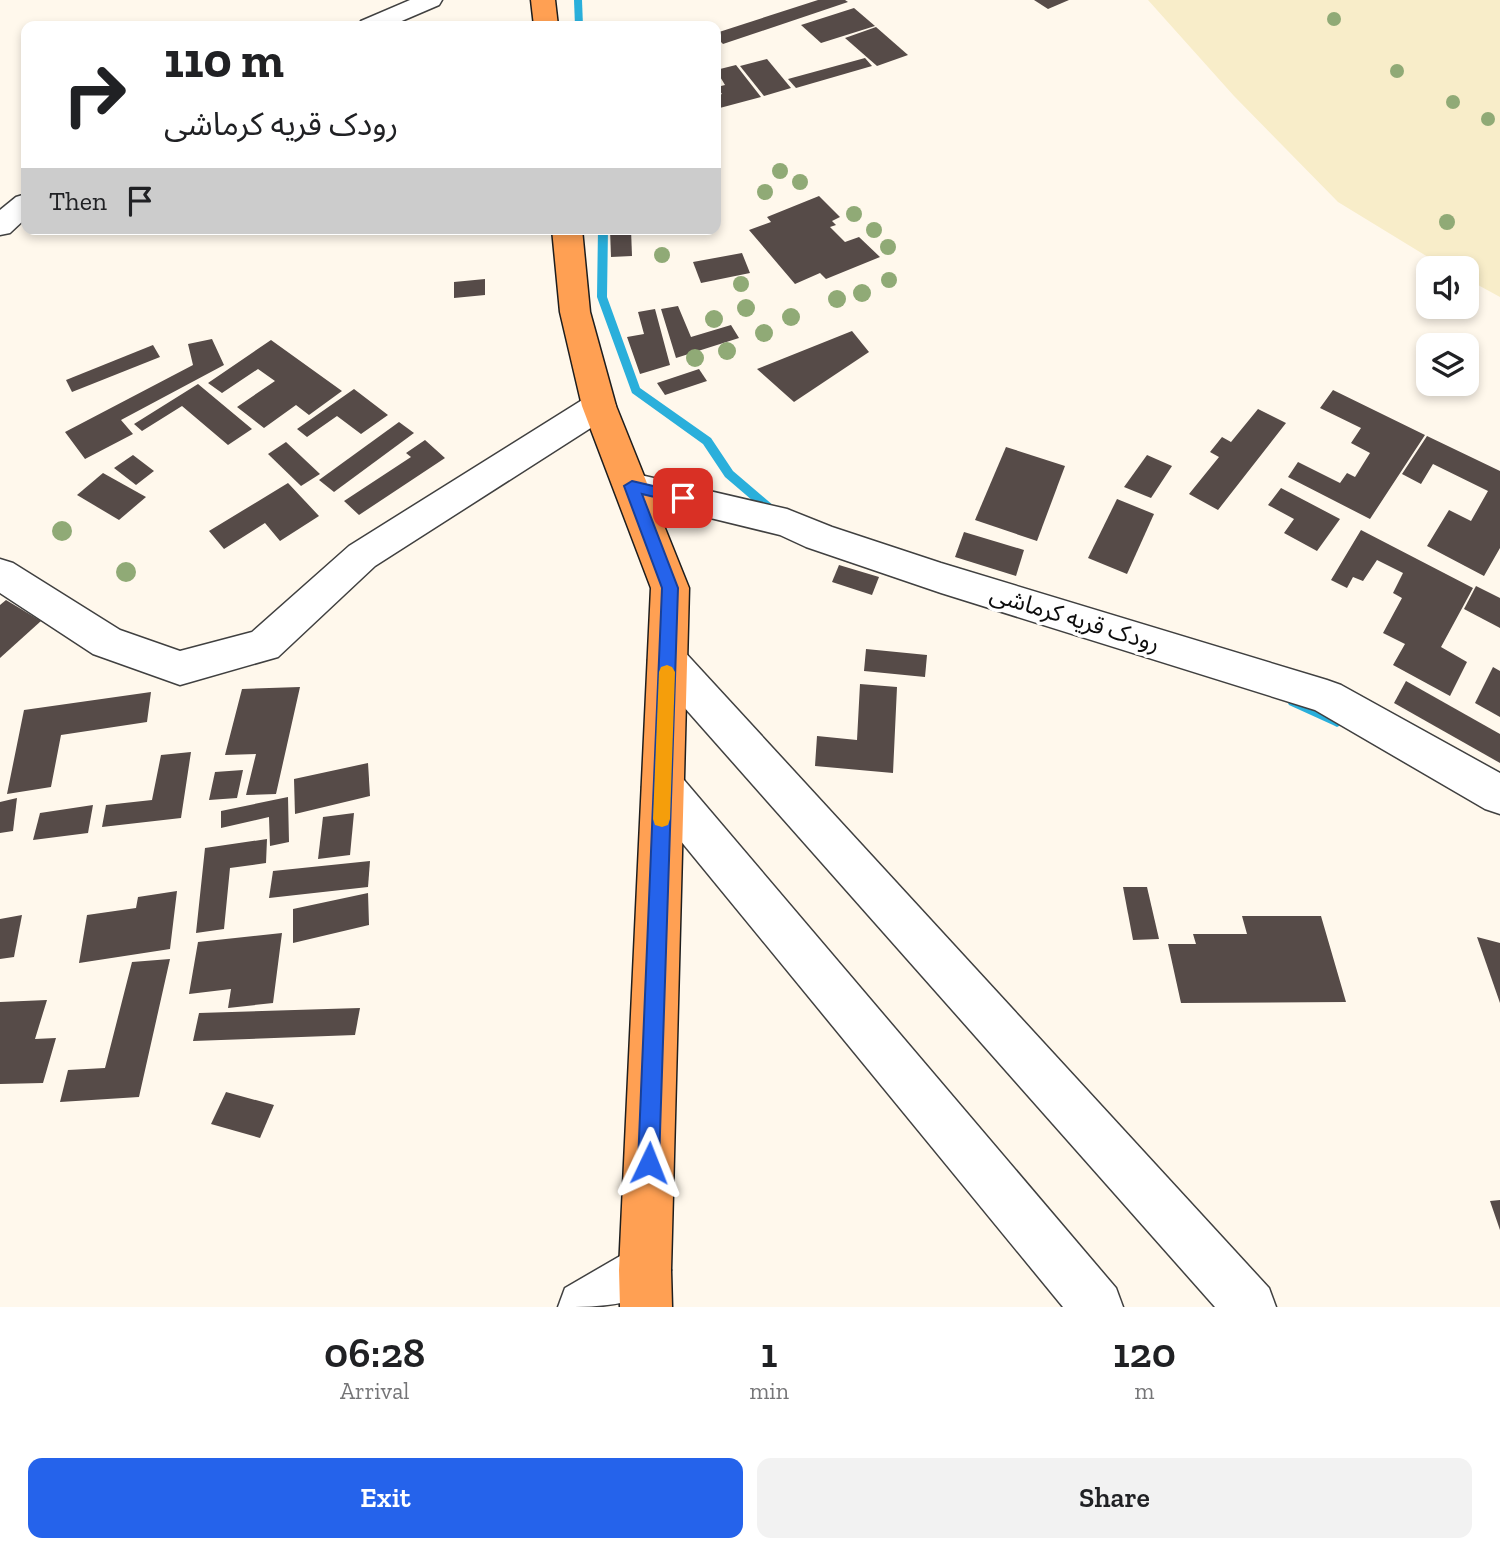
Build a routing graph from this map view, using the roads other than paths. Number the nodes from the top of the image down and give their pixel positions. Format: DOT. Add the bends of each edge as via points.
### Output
graph roads {
  1 [pos="430,0"];
  2 [pos="543,0"];
  3 [pos="382,21"];
  4 [pos="545,21"];
  5 [pos="21,207"];
  6 [pos="0,226"];
  7 [pos="568,235"];
  8 [pos="599,406"];
  9 [pos="632,486"];
  10 [pos="0,574"];
  11 [pos="667,660"];
  12 [pos="663,786"];
  13 [pos="1500,795"];
  14 [pos="645,1289"];
  15 [pos="584,1307"];
  16 [pos="1097,1307"];
  17 [pos="1250,1307"];
  1 -- 3 [label="street"];
  2 -- 4 [label="highway"];
  5 -- 6 [label="street"];
  7 -- 8 [label="highway" via="575,312"];
  8 -- 9 [label="highway"];
  8 -- 10 [label="street" via="362,556 264,645 180,668 107,642"];
  9 -- 11 [label="highway" via="670,588"];
  9 -- 13 [label="street, رودک قریه کرماشی" via="787,523 941,578 1327,697"];
  11 -- 12 [label="highway"];
  11 -- 17 [label="street"];
  12 -- 14 [label="highway"];
  12 -- 16 [label="street"];
  14 -- 15 [label="street"];
}
